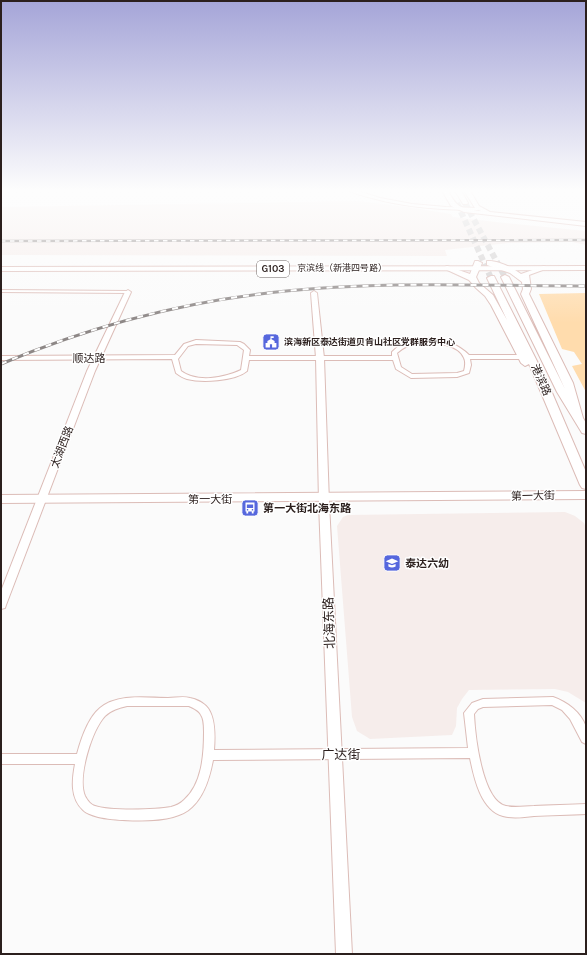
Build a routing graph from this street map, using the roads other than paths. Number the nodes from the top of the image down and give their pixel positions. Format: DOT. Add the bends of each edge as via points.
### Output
graph roads {
  1 [pos="490,263"];
  2 [pos="586,263"];
  3 [pos="1,264"];
  4 [pos="476,266"];
  5 [pos="447,268"];
  6 [pos="544,268"];
  7 [pos="586,268"];
  8 [pos="1,269"];
  9 [pos="506,273"];
  10 [pos="472,278"];
  11 [pos="491,278"];
  12 [pos="526,281"];
  13 [pos="1,291"];
  14 [pos="126,292"];
  15 [pos="314,293"];
  16 [pos="467,357"];
  17 [pos="522,357"];
  18 [pos="95,358"];
  19 [pos="176,358"];
  20 [pos="246,358"];
  21 [pos="320,358"];
  22 [pos="395,358"];
  23 [pos="1,359"];
  24 [pos="556,416"];
  25 [pos="579,417"];
  26 [pos="586,431"];
  27 [pos="586,485"];
  28 [pos="586,495"];
  29 [pos="1,499"];
  30 [pos="38,501"];
  31 [pos="325,501"];
  32 [pos="586,502"];
  33 [pos="1,504"];
  34 [pos="1,590"];
  35 [pos="1,606"];
  36 [pos="586,739"];
  37 [pos="474,753"];
  38 [pos="334,754"];
  39 [pos="209,755"];
  40 [pos="1,759"];
  41 [pos="81,759"];
  42 [pos="586,809"];
  43 [pos="344,954"];
  1 -- 2 [label="main road, 京滨线（新港四号路） / G103"];
  1 -- 4 [label="main road, 京滨线（新港四号路） / G103"];
  1 -- 9 [label="main road"];
  3 -- 4 [label="main road, 京滨线（新港四号路） / G103"];
  4 -- 5 [label="main road, 京滨线（新港四号路） / G103"];
  4 -- 9 [label="main road, 京滨线（新港四号路） / G103"];
  4 -- 10 [label="main road"];
  5 -- 8 [label="main road, 京滨线（新港四号路） / G103"];
  5 -- 10 [label="main road"];
  6 -- 7 [label="main road, 京滨线（新港四号路） / G103"];
  6 -- 9 [label="main road, 京滨线（新港四号路） / G103"];
  6 -- 12 [label="main road" via="525,274"];
  9 -- 12 [label="main road" via="518,273"];
  9 -- 25 [label="main road" via="562,392"];
  10 -- 17 [label="main road" via="478,289 490,296"];
  11 -- 24 [label="main road, 港滨路" via="542,381"];
  12 -- 25 [label="main road" via="525,294 568,383"];
  13 -- 14 [label="street"];
  14 -- 18 [label="street, 太湖西路"];
  15 -- 21 [label="street, 北海东路"];
  16 -- 17 [label="street"];
  16 -- 22 [label="street" via="456,347 432,341 409,342 398,347 394,353"];
  16 -- 22 [label="street" via="467,372 457,375 411,376 398,368"];
  17 -- 24 [label="main road"];
  18 -- 19 [label="street, 顺达路"];
  18 -- 23 [label="street, 顺达路"];
  18 -- 30 [label="street, 太湖西路"];
  19 -- 20 [label="street" via="186,345 196,342 230,342 242,345 247,350"];
  19 -- 20 [label="street" via="178,372 190,378 228,378 237,375 244,371"];
  20 -- 21 [label="street"];
  21 -- 22 [label="street"];
  21 -- 31 [label="street, 北海东路"];
  24 -- 27 [label="main road, 港滨路"];
  25 -- 26 [label="main road"];
  28 -- 31 [label="main road, 第一大街"];
  29 -- 30 [label="main road, 第一大街"];
  30 -- 31 [label="main road, 第一大街"];
  30 -- 33 [label="main road, 第一大街"];
  30 -- 34 [label="street, 太湖西路"];
  30 -- 35 [label="street, 太湖西路"];
  31 -- 32 [label="main road, 第一大街"];
  31 -- 38 [label="street, 北海东路"];
  36 -- 37 [label="street" via="575,716 562,705 552,702 483,703 469,713"];
  37 -- 38 [label="street, 广达街"];
  37 -- 42 [label="street" via="486,795 502,810 514,812"];
  38 -- 39 [label="street, 广达街"];
  38 -- 43 [label="street, 北海东路"];
  39 -- 41 [label="street" via="208,721 205,712 198,705 180,702 127,702 102,712 90,733"];
  39 -- 41 [label="street" via="201,783 190,802 182,808 164,813 107,814 92,811 84,805 79,795"];
  40 -- 41 [label="street"];
}
